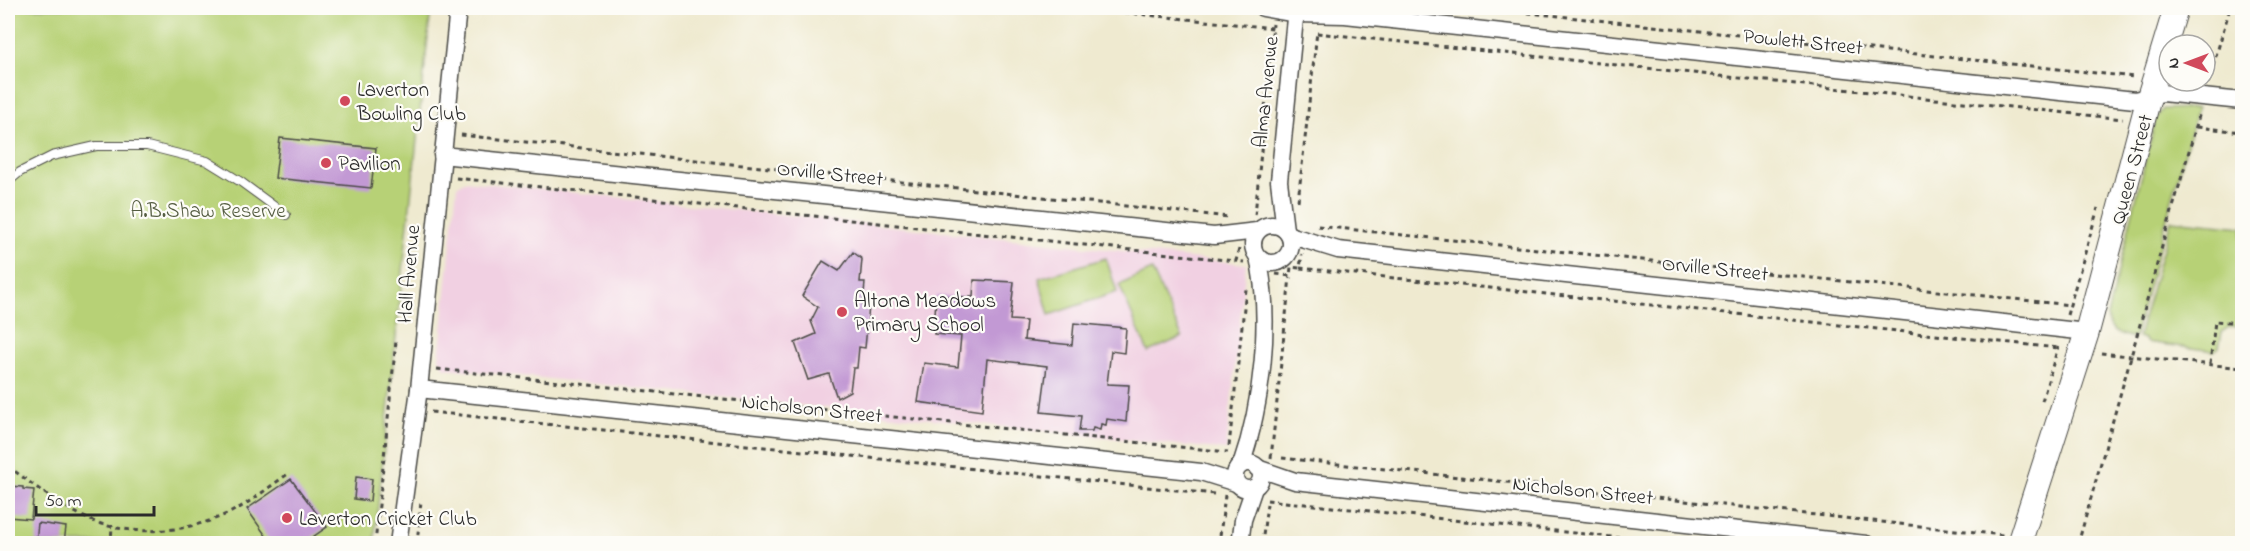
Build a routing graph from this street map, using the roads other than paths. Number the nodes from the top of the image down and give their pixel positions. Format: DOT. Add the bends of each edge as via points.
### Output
graph roads {
  1 [pos="458,8"];
  2 [pos="2176,8"];
  3 [pos="1269,9"];
  4 [pos="1296,11"];
  5 [pos="1319,12"];
  6 [pos="2139,98"];
  7 [pos="2242,101"];
  8 [pos="442,155"];
  9 [pos="8,182"];
  10 [pos="286,215"];
  11 [pos="1269,251"];
  12 [pos="2087,341"];
  13 [pos="419,389"];
  14 [pos="1247,476"];
  15 [pos="398,543"];
  16 [pos="1240,543"];
  17 [pos="1866,543"];
  18 [pos="2019,543"];
  19 [pos="2036,543"];
  1 -- 8 [label="street, Hall Avenue"];
  2 -- 6 [label="main road, Queen Street"];
  3 -- 4 [label="street, Powlett Street"];
  4 -- 5 [label="street, Powlett Street"];
  4 -- 11 [label="street, Alma Avenue"];
  5 -- 6 [label="street, Powlett Street"];
  6 -- 7 [label="street, Powlett Street" via="2162,93"];
  6 -- 12 [label="main road, Queen Street"];
  8 -- 11 [label="street, Orville Street" via="1214,236"];
  8 -- 13 [label="street, Hall Avenue"];
  9 -- 10 [label="lane" via="51,156 96,146 147,146 207,161"];
  11 -- 12 [label="street, Orville Street" via="1338,250 2063,329"];
  11 -- 14 [label="street, Alma Avenue" via="1259,398"];
  12 -- 18 [label="main road, Queen Street"];
  12 -- 19 [label="main road, Queen Street"];
  13 -- 14 [label="street, Nicholson Street"];
  13 -- 15 [label="street, Hall Avenue"];
  14 -- 16 [label="street, Alma Avenue"];
  14 -- 17 [label="street, Nicholson Street"];
}
